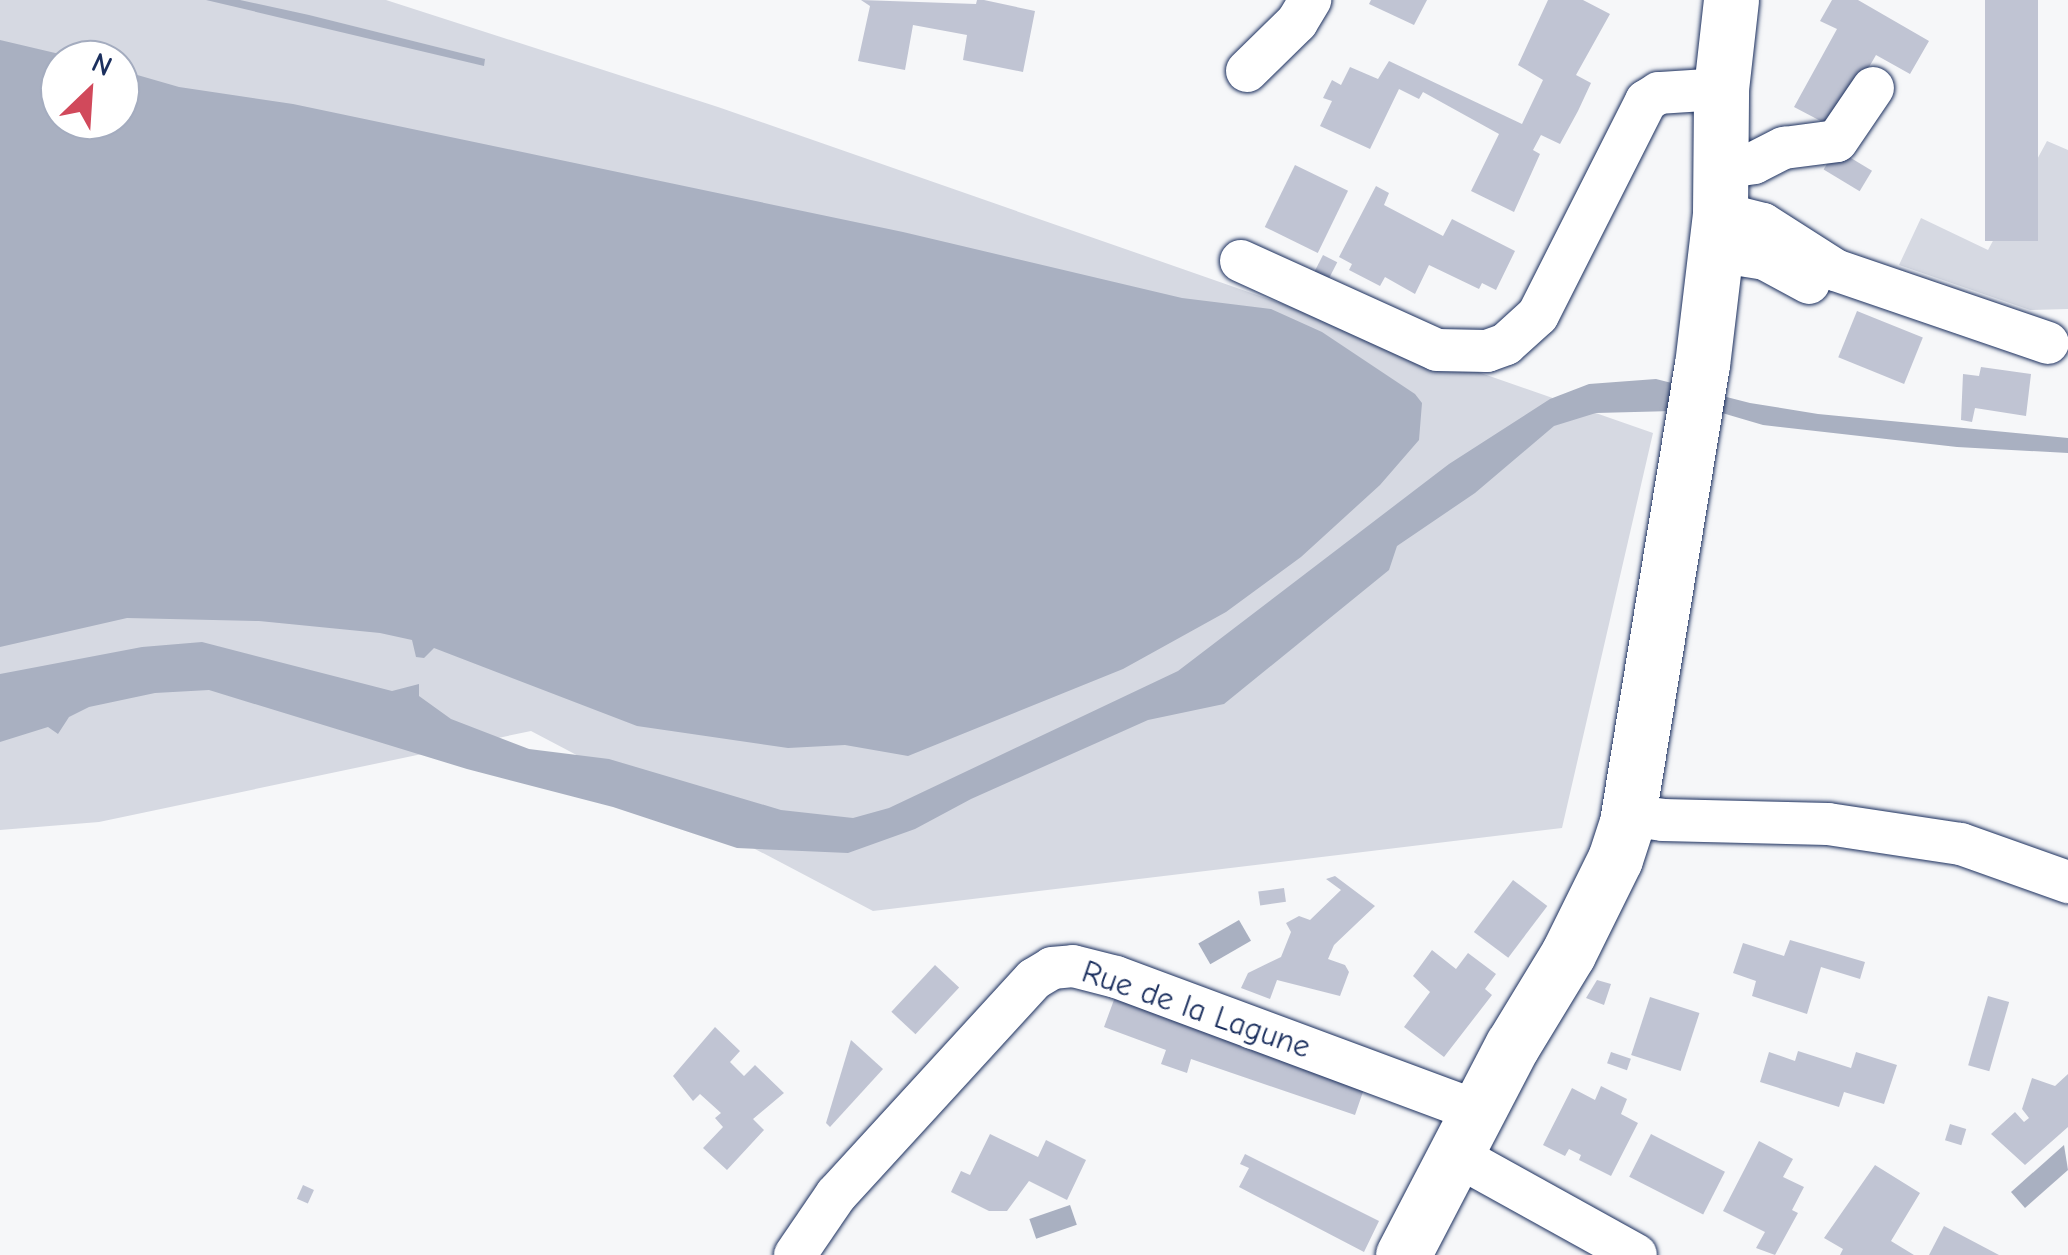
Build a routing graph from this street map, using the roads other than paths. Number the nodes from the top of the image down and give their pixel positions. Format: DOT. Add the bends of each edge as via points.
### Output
graph roads {
  1 [pos="1310,0"];
  2 [pos="1731,0"];
  3 [pos="1246,71"];
  4 [pos="1872,88"];
  5 [pos="1721,90"];
  6 [pos="1718,210"];
  7 [pos="1242,261"];
  8 [pos="1844,298"];
  9 [pos="2048,344"];
  10 [pos="1628,815"];
  11 [pos="2068,882"];
  12 [pos="1465,1133"];
  13 [pos="795,1255"];
  14 [pos="1403,1255"];
  15 [pos="1636,1255"];
  1 -- 3 [label="street" via="1298,22"];
  2 -- 5 [label="main road"];
  4 -- 6 [label="street" via="1837,141 1784,148 1754,163"];
  5 -- 6 [label="main road"];
  5 -- 7 [label="street" via="1660,93 1646,101 1538,315 1496,348 1437,350"];
  6 -- 8 [label="street" via="1765,260"];
  6 -- 9 [label="street" via="1763,224 1835,270"];
  6 -- 10 [label="main road" via="1702,365"];
  10 -- 11 [label="street" via="1828,824 1961,844"];
  10 -- 12 [label="main road" via="1616,859 1568,954"];
  12 -- 13 [label="street, Rue de la Lagune" via="1116,977 1052,968 1034,979 836,1194"];
  12 -- 14 [label="main road"];
  12 -- 15 [label="street, Rue de la Lagune"];
}
